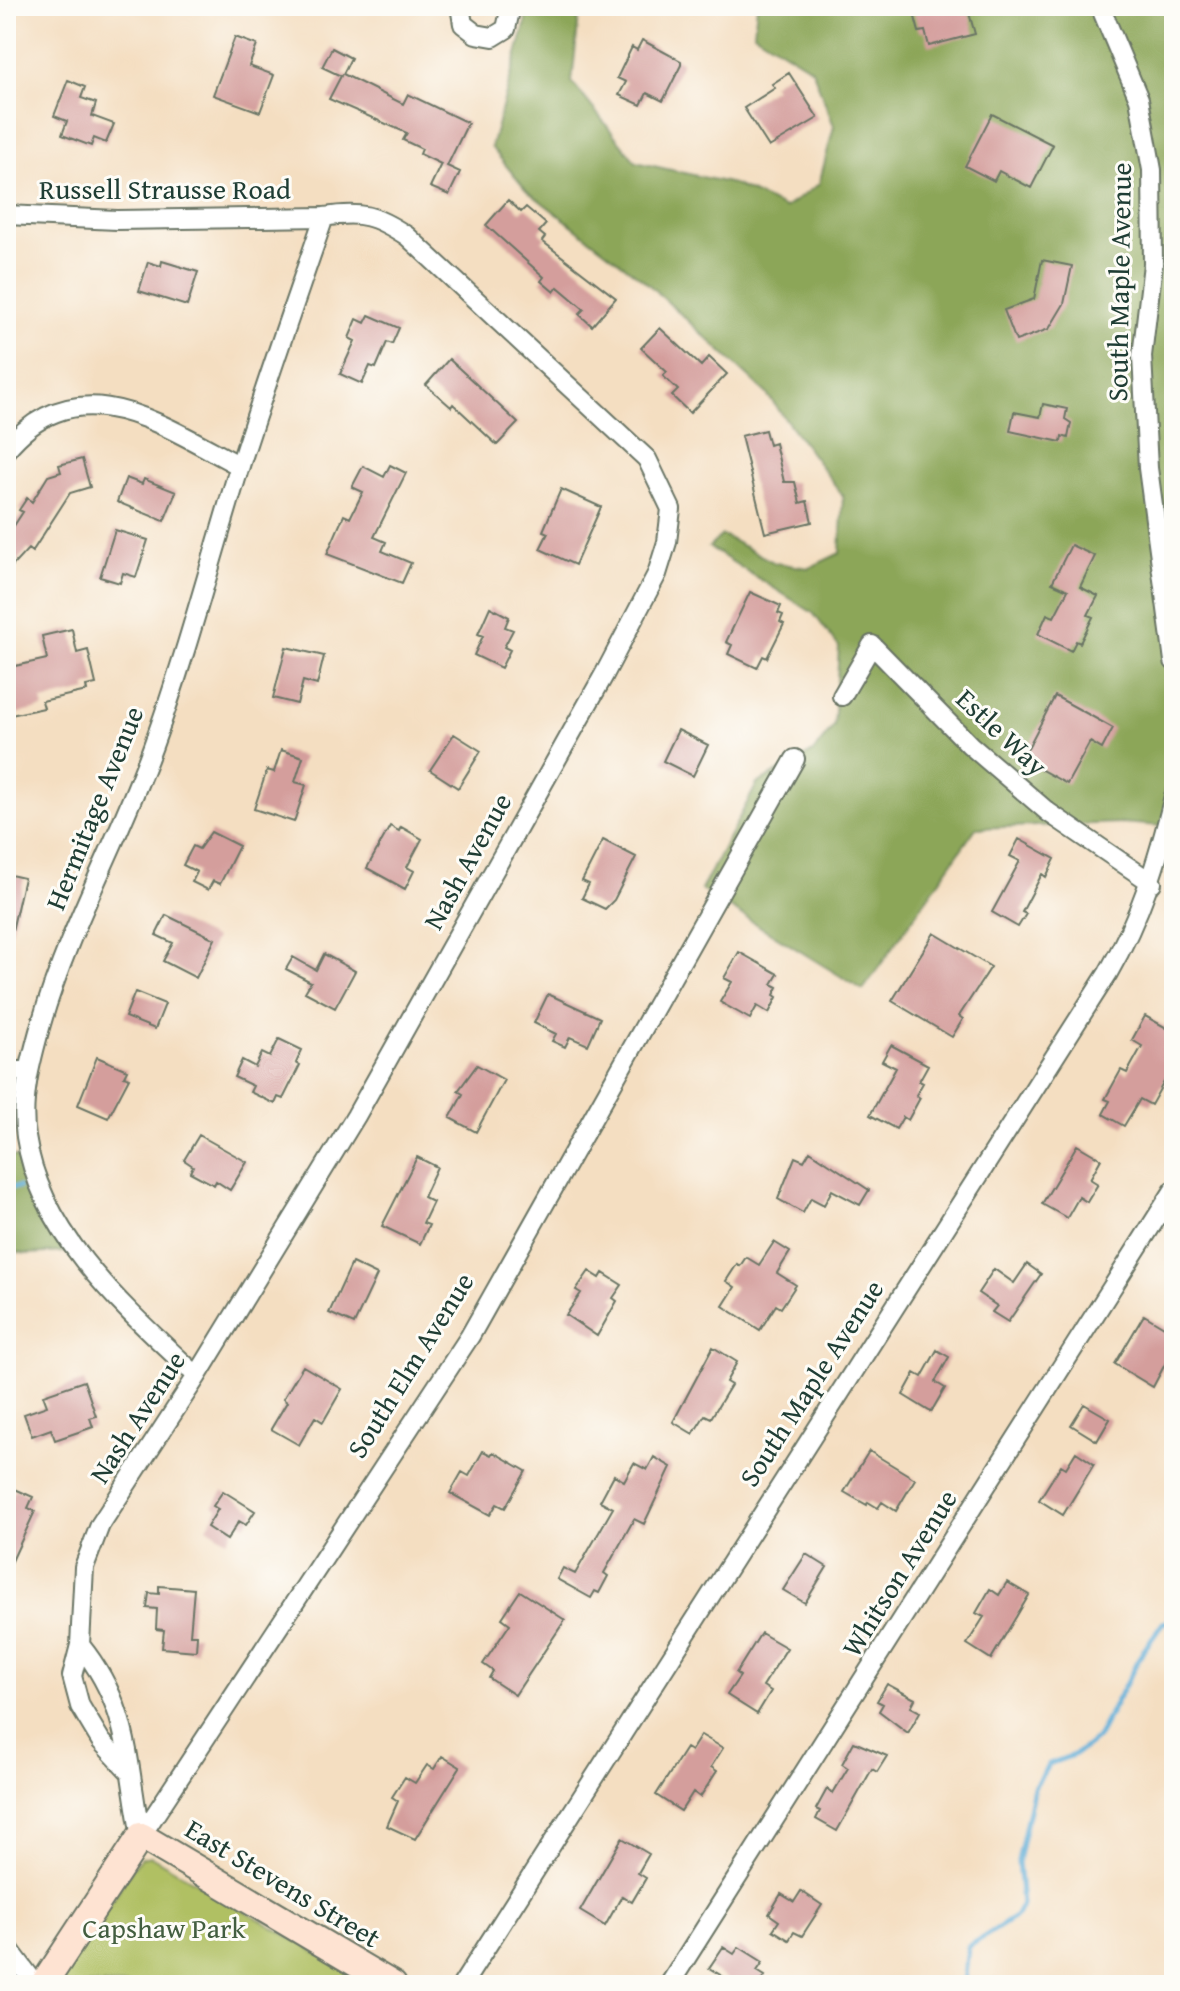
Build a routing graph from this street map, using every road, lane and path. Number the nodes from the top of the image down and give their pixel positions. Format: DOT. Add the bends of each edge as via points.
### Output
graph roads {
  1 [pos="460,6"];
  2 [pos="511,6"];
  3 [pos="1100,6"];
  4 [pos="6,215"];
  5 [pos="324,217"];
  6 [pos="6,450"];
  7 [pos="240,466"];
  8 [pos="1174,661"];
  9 [pos="842,696"];
  10 [pos="795,759"];
  11 [pos="1174,796"];
  12 [pos="1152,883"];
  13 [pos="6,1071"];
  14 [pos="28,1071"];
  15 [pos="1174,1190"];
  16 [pos="197,1376"];
  17 [pos="80,1645"];
  18 [pos="128,1770"];
  19 [pos="141,1836"];
  20 [pos="6,1945"];
  21 [pos="36,1985"];
  22 [pos="43,1985"];
  23 [pos="393,1985"];
  24 [pos="462,1985"];
  25 [pos="669,1985"];
  1 -- 2 [label="street" via="463,24 476,34 493,37 506,29"];
  3 -- 8 [label="street, South Maple Avenue" via="1139,99 1152,170 1153,264 1142,356 1148,468"];
  4 -- 5 [label="street, Russell Strausse Road" via="117,220"];
  5 -- 7 [label="street, Hermitage Avenue"];
  5 -- 16 [label="street, Nash Avenue" via="356,212 407,236 647,459 671,509 670,520 657,574 604,675 356,1116"];
  6 -- 7 [label="street" via="29,426 54,414 83,406 114,406"];
  7 -- 14 [label="street, Hermitage Avenue" via="153,747 77,920"];
  9 -- 12 [label="street, Estle Way" via="872,645 970,745 1048,812"];
  10 -- 19 [label="street, South Elm Avenue" via="470,1336"];
  11 -- 12 [label="street, South Maple Avenue"];
  12 -- 24 [label="street, South Maple Avenue" via="1108,973"];
  13 -- 14 [label="street"];
  14 -- 16 [label="street, Hermitage Avenue" via="25,1136 40,1189 62,1228 124,1308"];
  15 -- 25 [label="street, Whitson Avenue"];
  16 -- 17 [label="street, Nash Avenue" via="100,1525 84,1567"];
  17 -- 18 [label="street" via="100,1670 123,1722"];
  17 -- 18 [label="street, Nash Avenue" via="72,1676 80,1706 101,1741"];
  18 -- 19 [label="street"];
  19 -- 22 [label="street, South Elm Avenue"];
  19 -- 23 [label="street, East Stevens Street"];
  20 -- 21 [label="street"];
}
